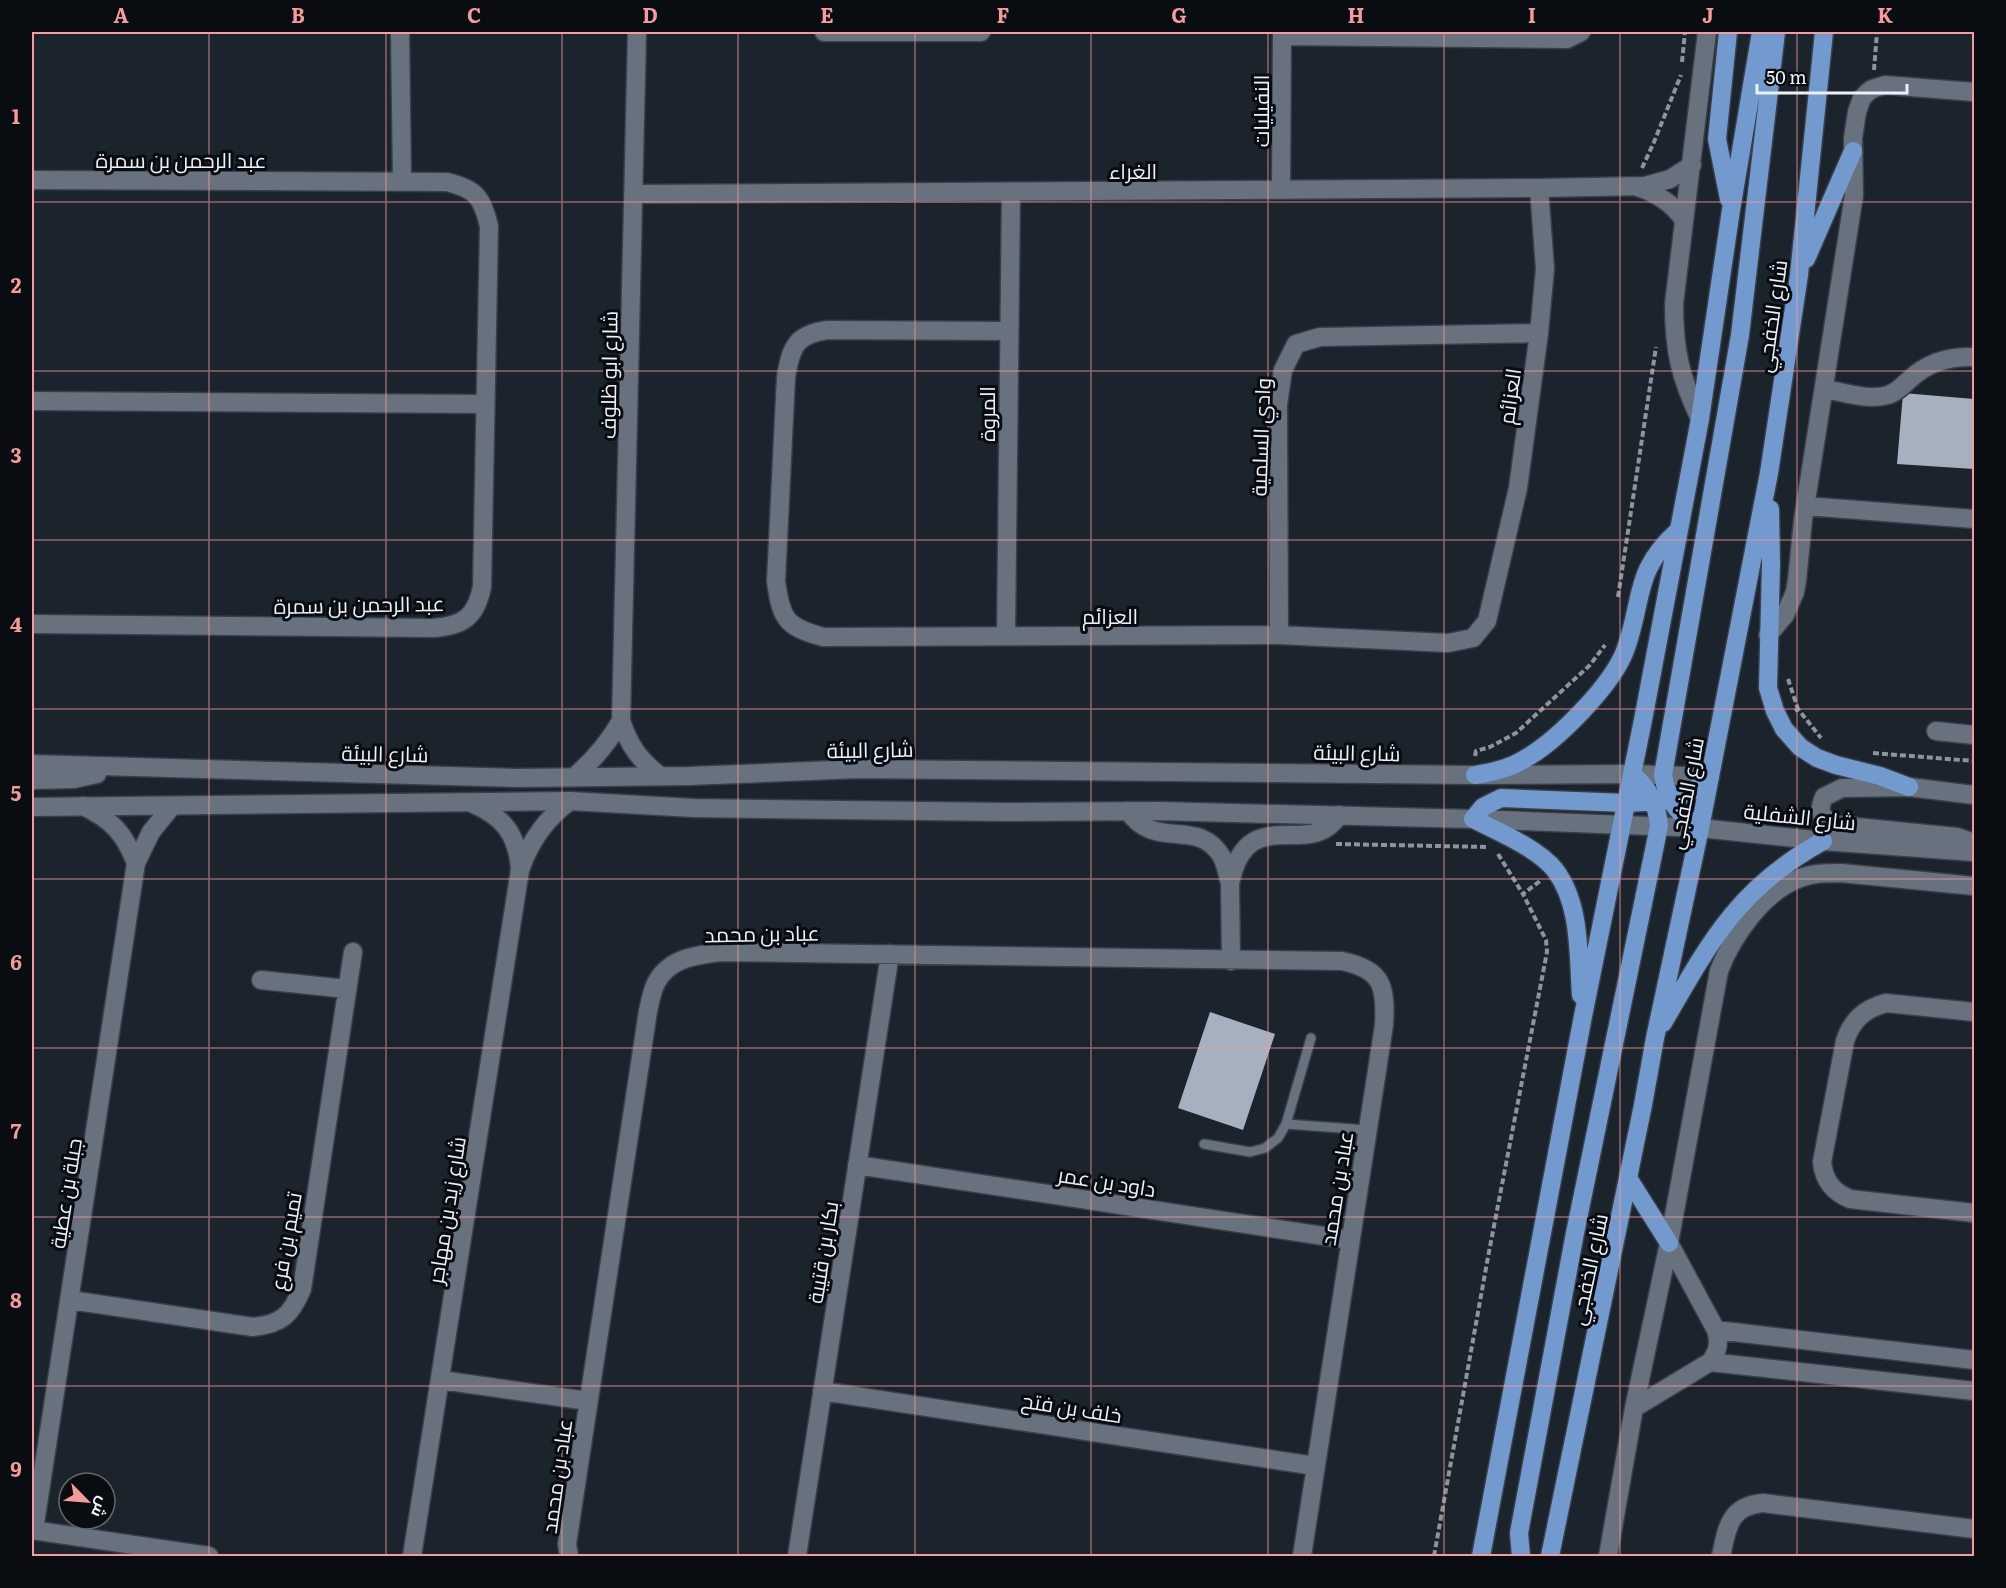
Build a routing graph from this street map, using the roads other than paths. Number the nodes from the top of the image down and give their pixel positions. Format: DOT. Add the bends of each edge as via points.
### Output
graph roads {
  1 [pos="400,32"];
  2 [pos="637,32"];
  3 [pos="824,32"];
  4 [pos="981,32"];
  5 [pos="1581,32"];
  6 [pos="1707,32"];
  7 [pos="1728,32"];
  8 [pos="1761,32"];
  9 [pos="1776,32"];
  10 [pos="1824,32"];
  11 [pos="1282,34"];
  12 [pos="1974,92"];
  13 [pos="1853,151"];
  14 [pos="1692,165"];
  15 [pos="32,180"];
  16 [pos="402,180"];
  17 [pos="1632,186"];
  18 [pos="1539,188"];
  19 [pos="1281,190"];
  20 [pos="1011,192"];
  21 [pos="633,195"];
  22 [pos="1731,210"];
  23 [pos="1684,220"];
  24 [pos="1799,275"];
  25 [pos="1008,331"];
  26 [pos="1539,333"];
  27 [pos="1974,357"];
  28 [pos="1824,389"];
  29 [pos="32,401"];
  30 [pos="485,404"];
  31 [pos="1700,419"];
  32 [pos="1768,473"];
  33 [pos="1806,506"];
  34 [pos="1974,519"];
  35 [pos="1679,530"];
  36 [pos="32,624"];
  37 [pos="1279,635"];
  38 [pos="1768,635"];
  39 [pos="1006,636"];
  40 [pos="621,720"];
  41 [pos="1936,731"];
  42 [pos="1974,735"];
  43 [pos="32,764"];
  44 [pos="116,767"];
  45 [pos="1632,774"];
  46 [pos="1475,775"];
  47 [pos="1663,775"];
  48 [pos="660,776"];
  49 [pos="574,777"];
  50 [pos="1710,777"];
  51 [pos="32,780"];
  52 [pos="1908,787"];
  53 [pos="1974,795"];
  54 [pos="570,801"];
  55 [pos="1662,801"];
  56 [pos="471,803"];
  57 [pos="1626,803"];
  58 [pos="83,806"];
  59 [pos="172,806"];
  60 [pos="32,807"];
  61 [pos="1128,811"];
  62 [pos="1339,815"];
  63 [pos="1473,819"];
  64 [pos="1622,825"];
  65 [pos="1659,826"];
  66 [pos="1700,828"];
  67 [pos="1823,841"];
  68 [pos="1974,843"];
  69 [pos="1974,852"];
  70 [pos="136,862"];
  71 [pos="520,870"];
  72 [pos="1230,884"];
  73 [pos="1974,886"];
  74 [pos="353,952"];
  75 [pos="890,954"];
  76 [pos="1231,961"];
  77 [pos="261,980"];
  78 [pos="347,989"];
  79 [pos="1974,1012"];
  80 [pos="1583,1016"];
  81 [pos="1311,1038"];
  82 [pos="1655,1038"];
  83 [pos="1286,1124"];
  84 [pos="1367,1130"];
  85 [pos="1204,1144"];
  86 [pos="857,1165"];
  87 [pos="1628,1178"];
  88 [pos="1974,1213"];
  89 [pos="1350,1240"];
  90 [pos="1668,1243"];
  91 [pos="70,1300"];
  92 [pos="1716,1330"];
  93 [pos="1974,1360"];
  94 [pos="1710,1362"];
  95 [pos="441,1380"];
  96 [pos="1974,1391"];
  97 [pos="822,1392"];
  98 [pos="588,1401"];
  99 [pos="1634,1408"];
  100 [pos="1315,1466"];
  101 [pos="1974,1529"];
  102 [pos="33,1530"];
  103 [pos="209,1557"];
  104 [pos="412,1557"];
  105 [pos="569,1557"];
  106 [pos="797,1557"];
  107 [pos="1302,1557"];
  108 [pos="1481,1557"];
  109 [pos="1521,1557"];
  110 [pos="1550,1557"];
  111 [pos="1608,1557"];
  112 [pos="1721,1557"];
  1 -- 16 [label="street"];
  2 -- 21 [label="street, شارع ابو ظلوف"];
  3 -- 4 [label="street"];
  5 -- 11 [label="street" via="1567,39"];
  6 -- 14 [label="street"];
  7 -- 22 [label="highway" via="1717,139"];
  8 -- 22 [label="highway"];
  9 -- 47 [label="highway" via="1740,335"];
  10 -- 24 [label="highway, شارع الخفجي"];
  11 -- 19 [label="street, النفيليات"];
  12 -- 13 [label="street" via="1892,84 1872,88 1859,104"];
  13 -- 24 [label="highway"];
  13 -- 28 [label="street" via="1854,195"];
  14 -- 17 [label="street, الغراء" via="1664,181"];
  14 -- 23 [label="street"];
  15 -- 16 [label="street, عبد الرحمن بن سمرة"];
  16 -- 30 [label="street, عبد الرحمن بن سمرة" via="465,186 477,195 485,209 489,226"];
  17 -- 18 [label="street, الغراء"];
  17 -- 23 [label="street, الغراء" via="1667,201"];
  18 -- 19 [label="street, الغراء"];
  18 -- 26 [label="street, العزائم" via="1545,269"];
  19 -- 20 [label="street, الغراء"];
  20 -- 21 [label="street, الغراء"];
  20 -- 25 [label="street, المروة"];
  21 -- 40 [label="street, شارع ابو ظلوف"];
  22 -- 31 [label="highway"];
  23 -- 31 [label="street" via="1674,334 1678,363"];
  24 -- 32 [label="highway, شارع الخفجي"];
  25 -- 39 [label="street, المروة"];
  25 -- 39 [label="street, العزائم" via="828,330 811,332 796,343 786,377 776,580 779,601 788,621 801,631 823,637"];
  26 -- 37 [label="street, العزائم" via="1518,489 1486,621 1473,638 1448,643"];
  26 -- 37 [label="street, وادي السلمية" via="1320,337 1296,344 1283,370 1278,405"];
  27 -- 28 [label="street" via="1957,357 1928,366 1897,391 1880,397"];
  28 -- 33 [label="street"];
  29 -- 30 [label="street"];
  30 -- 36 [label="street, عبد الرحمن بن سمرة" via="482,587 468,618 451,627"];
  31 -- 35 [label="highway"];
  32 -- 38 [label="highway"];
  32 -- 50 [label="highway, شارع الخفجي"];
  33 -- 34 [label="street"];
  33 -- 38 [label="street" via="1795,592 1785,615"];
  35 -- 45 [label="highway"];
  35 -- 46 [label="highway" via="1655,555 1646,571 1627,646 1613,676 1548,744 1506,768"];
  37 -- 39 [label="street, العزائم"];
  38 -- 52 [label="highway" via="1768,688 1774,711 1800,747 1816,758"];
  40 -- 48 [label="street, شارع ابو ظلوف" via="642,762"];
  40 -- 49 [label="street, شارع ابو ظلوف" via="609,742"];
  41 -- 42 [label="street"];
  43 -- 44 [label="street, شارع البيئة"];
  44 -- 49 [label="street, شارع البيئة"];
  44 -- 51 [label="street" via="74,778"];
  45 -- 46 [label="street, شارع البيئة"];
  45 -- 47 [label="street, شارع البيئة"];
  45 -- 55 [label="highway"];
  45 -- 57 [label="highway"];
  46 -- 48 [label="street, شارع البيئة" via="858,769"];
  47 -- 50 [label="street, شارع البيئة"];
  47 -- 55 [label="highway" via="1666,791"];
  48 -- 49 [label="street, شارع البيئة"];
  50 -- 55 [label="highway" via="1692,791"];
  50 -- 66 [label="highway, شارع الخفجي"];
  52 -- 53 [label="street"];
  52 -- 68 [label="street" via="1842,788 1824,797 1820,806 1822,816 1837,825 1957,837"];
  54 -- 56 [label="street"];
  54 -- 61 [label="street" via="694,808"];
  54 -- 71 [label="street, شارع زيد بن مهاجر" via="544,824"];
  55 -- 57 [label="highway"];
  55 -- 65 [label="highway"];
  55 -- 66 [label="highway"];
  56 -- 59 [label="street"];
  56 -- 71 [label="street, شارع زيد بن مهاجر" via="485,808 507,828 515,841"];
  57 -- 63 [label="highway" via="1501,798 1482,807"];
  57 -- 64 [label="highway"];
  58 -- 59 [label="street"];
  58 -- 60 [label="street"];
  58 -- 70 [label="street" via="116,828"];
  59 -- 70 [label="street, جبلة بن عطية" via="151,832"];
  61 -- 62 [label="street"];
  61 -- 72 [label="street" via="1150,831 1193,835 1210,843 1221,856"];
  62 -- 63 [label="street"];
  62 -- 72 [label="street" via="1334,824 1317,834 1277,834 1252,843 1238,860"];
  63 -- 64 [label="street"];
  63 -- 80 [label="highway" via="1515,840 1554,869 1564,886 1573,910"];
  64 -- 65 [label="street, شارع الشفلية"];
  64 -- 80 [label="highway"];
  65 -- 66 [label="street, شارع الشفلية"];
  65 -- 109 [label="highway" via="1575,1233 1520,1533"];
  66 -- 67 [label="street, شارع الشفلية"];
  66 -- 82 [label="highway, شارع الخفجي"];
  67 -- 69 [label="street, شارع الشفلية"];
  67 -- 82 [label="highway" via="1784,864 1734,911 1706,950"];
  70 -- 91 [label="street, جبلة بن عطية"];
  71 -- 95 [label="street, شارع زيد بن مهاجر"];
  72 -- 76 [label="street"];
  73 -- 90 [label="street" via="1819,873 1777,891 1741,929 1719,970"];
  74 -- 78 [label="street, تميم بن فرع"];
  75 -- 76 [label="street, عباد بن محمد"];
  75 -- 86 [label="street, بكار بن قتيبة"];
  75 -- 98 [label="street, عباد بن محمد" via="701,954 667,968 656,984 648,1011"];
  76 -- 84 [label="street, عباد بن محمد" via="1342,961 1371,972 1380,982 1385,1001 1384,1025"];
  77 -- 78 [label="street"];
  78 -- 91 [label="street, تميم بن فرع" via="302,1289 284,1319 253,1327"];
  79 -- 88 [label="street" via="1886,1003 1859,1016 1845,1041 1822,1162 1833,1189 1850,1199"];
  80 -- 108 [label="highway"];
  81 -- 83 [label="lane"];
  82 -- 87 [label="highway, شارع الخفجي"];
  83 -- 84 [label="lane"];
  83 -- 85 [label="lane" via="1278,1138 1258,1151 1242,1152"];
  84 -- 89 [label="street, عباد بن محمد"];
  86 -- 89 [label="street, داود بن عمر"];
  86 -- 97 [label="street, بكار بن قتيبة"];
  87 -- 90 [label="highway"];
  87 -- 110 [label="highway, شارع الخفجي"];
  89 -- 100 [label="street, عباد بن محمد"];
  90 -- 92 [label="street"];
  90 -- 99 [label="street"];
  91 -- 102 [label="street, جبلة بن عطية"];
  92 -- 93 [label="street"];
  92 -- 94 [label="street" via="1719,1344"];
  94 -- 96 [label="street"];
  94 -- 99 [label="street"];
  95 -- 98 [label="street, عباد بن محمد"];
  95 -- 104 [label="street, شارع زيد بن مهاجر"];
  97 -- 100 [label="street, خلف بن فتح"];
  97 -- 106 [label="street, بكار بن قتيبة"];
  98 -- 105 [label="street, عباد بن محمد" via="567,1544"];
  99 -- 111 [label="street"];
  100 -- 107 [label="street, عباد بن محمد"];
  101 -- 112 [label="street" via="1753,1504 1730,1522"];
  102 -- 103 [label="street"];
}
